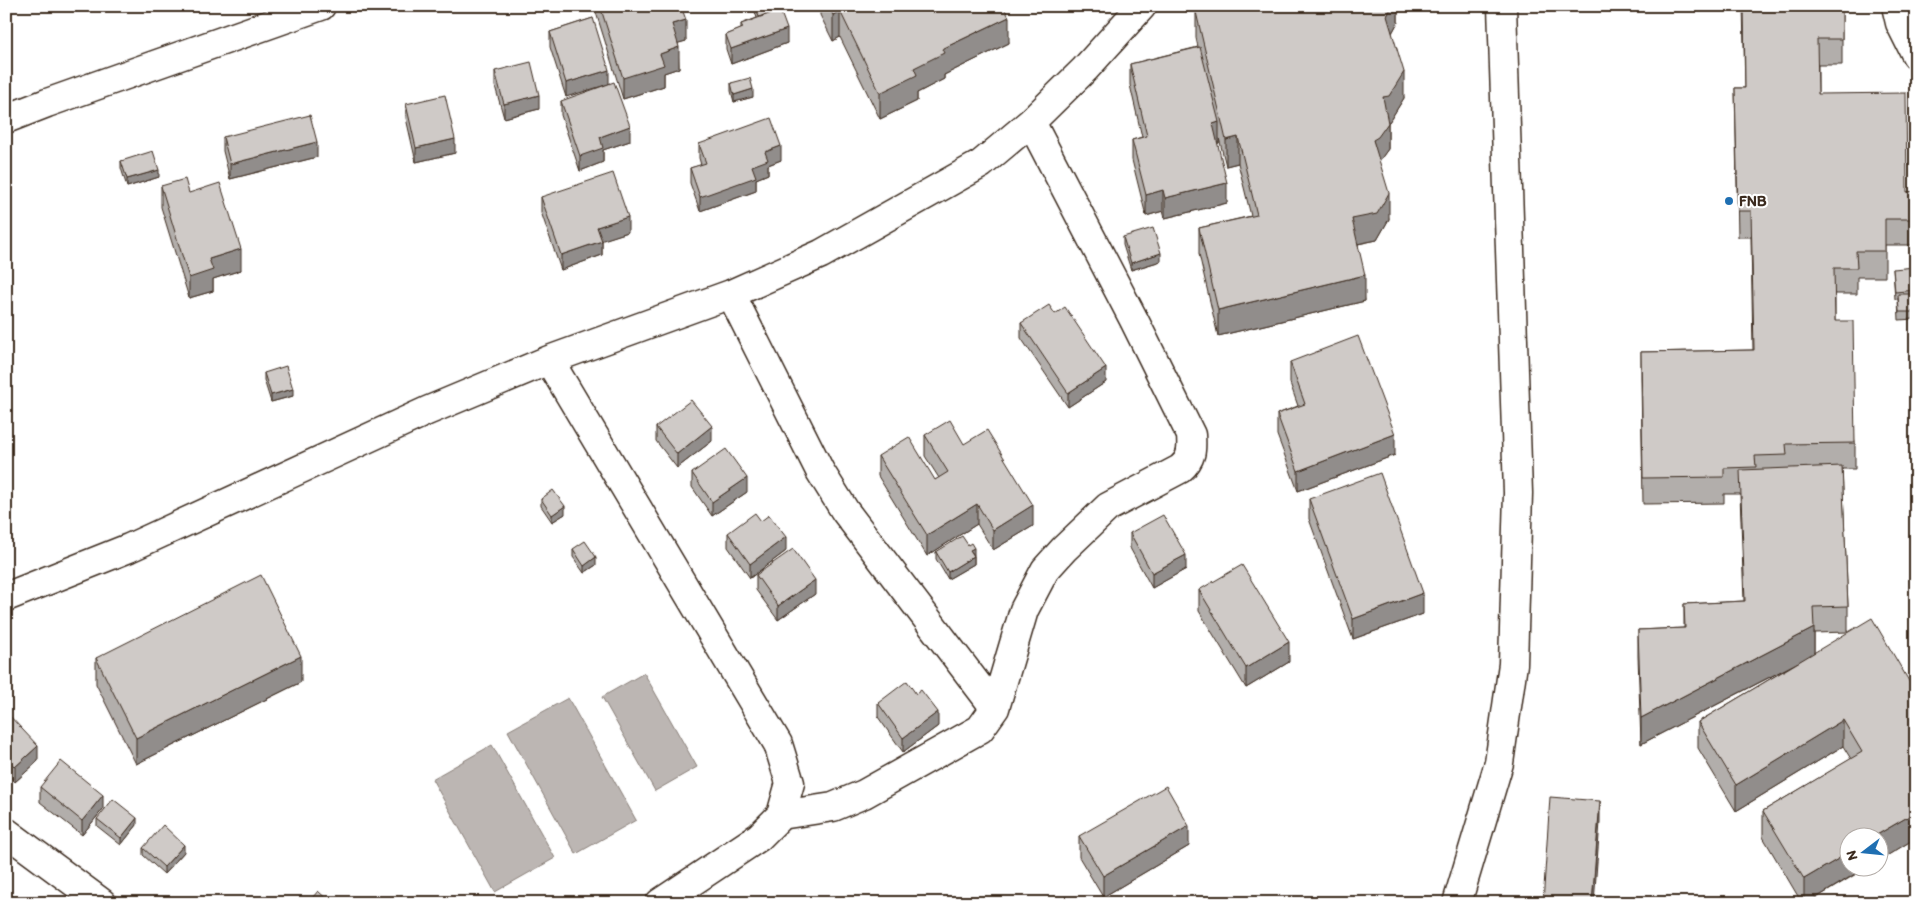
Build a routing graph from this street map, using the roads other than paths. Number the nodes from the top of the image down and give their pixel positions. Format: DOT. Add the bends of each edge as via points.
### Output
graph roads {
  1 [pos="321,6"];
  2 [pos="1142,6"];
  3 [pos="1502,6"];
  4 [pos="1896,6"];
  5 [pos="1916,55"];
  6 [pos="6,119"];
  7 [pos="1031,122"];
  8 [pos="731,294"];
  9 [pos="549,360"];
  10 [pos="6,597"];
  11 [pos="995,708"];
  12 [pos="781,815"];
  13 [pos="6,832"];
  14 [pos="102,903"];
  15 [pos="660,903"];
  16 [pos="1457,903"];
  1 -- 6 [label="street"];
  2 -- 7 [label="street" via="1086,69"];
  3 -- 16 [label="street" via="1518,493 1513,664 1499,762"];
  4 -- 5 [label="street" via="1900,23"];
  7 -- 8 [label="street" via="981,164 945,185 821,254"];
  7 -- 11 [label="street" via="1147,346 1191,436 1192,451 1188,462 1180,469 1108,508 1045,570 1024,610"];
  8 -- 9 [label="street"];
  8 -- 11 [label="street" via="820,471 846,511"];
  9 -- 10 [label="street" via="427,411 129,548"];
  9 -- 12 [label="street" via="778,744 790,783"];
  11 -- 12 [label="street" via="980,729 864,794 832,807"];
  12 -- 15 [label="street" via="760,837"];
  13 -- 14 [label="street"];
}
